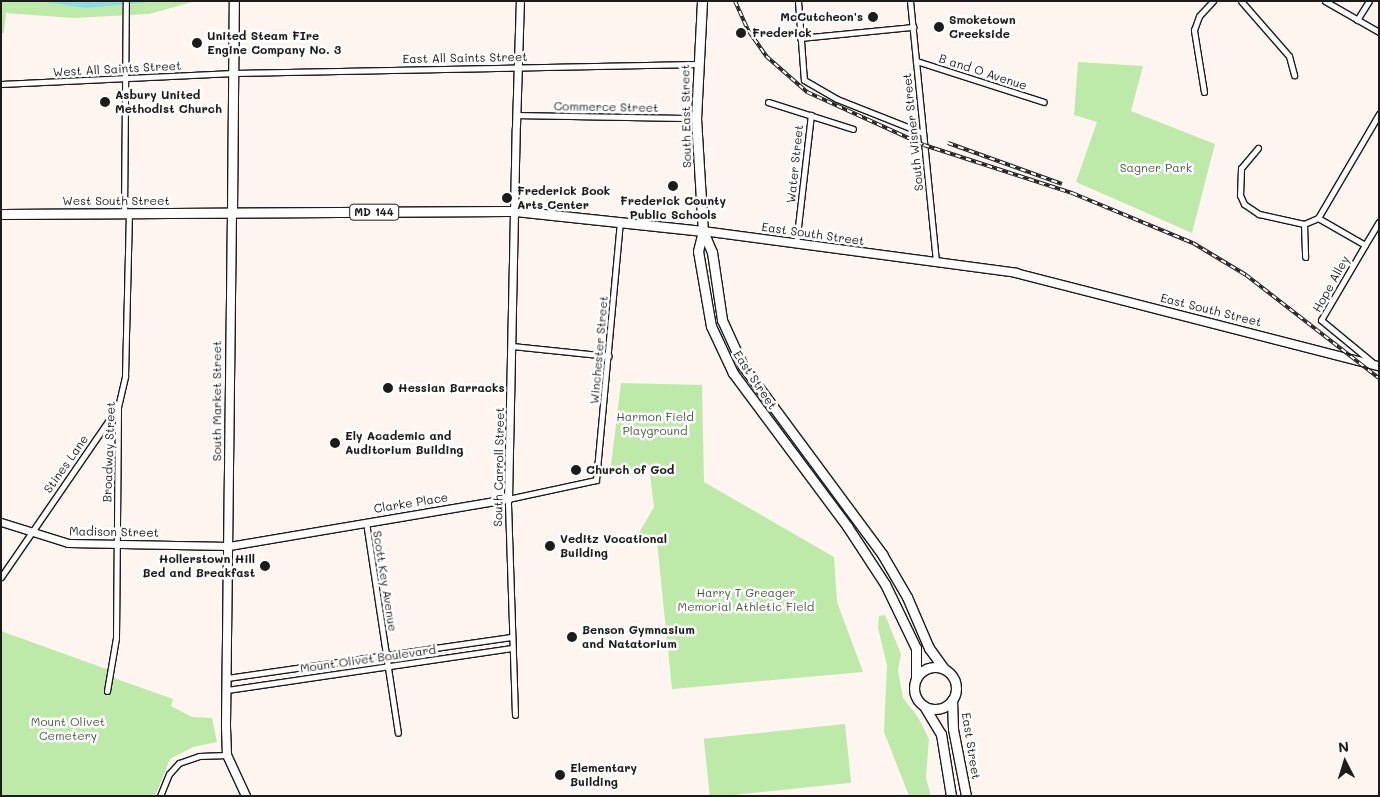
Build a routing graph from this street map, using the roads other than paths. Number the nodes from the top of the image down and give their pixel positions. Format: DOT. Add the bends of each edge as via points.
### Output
graph roads {
  1 [pos="126,1"];
  2 [pos="234,1"];
  3 [pos="520,1"];
  4 [pos="702,1"];
  5 [pos="798,1"];
  6 [pos="910,1"];
  7 [pos="1213,1"];
  8 [pos="1241,1"];
  9 [pos="1325,1"];
  10 [pos="1368,1"];
  11 [pos="1357,20"];
  12 [pos="913,27"];
  13 [pos="1379,32"];
  14 [pos="800,38"];
  15 [pos="916,61"];
  16 [pos="697,64"];
  17 [pos="517,67"];
  18 [pos="234,74"];
  19 [pos="1294,75"];
  20 [pos="125,78"];
  21 [pos="1,84"];
  22 [pos="1204,92"];
  23 [pos="768,102"];
  24 [pos="1044,102"];
  25 [pos="1379,114"];
  26 [pos="516,115"];
  27 [pos="811,116"];
  28 [pos="696,118"];
  29 [pos="854,130"];
  30 [pos="923,133"];
  31 [pos="1258,148"];
  32 [pos="515,211"];
  33 [pos="232,212"];
  34 [pos="127,213"];
  35 [pos="1,214"];
  36 [pos="1318,218"];
  37 [pos="620,221"];
  38 [pos="1379,222"];
  39 [pos="1304,224"];
  40 [pos="703,231"];
  41 [pos="796,244"];
  42 [pos="1365,245"];
  43 [pos="1305,257"];
  44 [pos="936,262"];
  45 [pos="512,346"];
  46 [pos="608,356"];
  47 [pos="1377,366"];
  48 [pos="118,407"];
  49 [pos="596,480"];
  50 [pos="508,499"];
  51 [pos="366,521"];
  52 [pos="1,522"];
  53 [pos="30,533"];
  54 [pos="116,544"];
  55 [pos="229,546"];
  56 [pos="1,577"];
  57 [pos="511,637"];
  58 [pos="512,648"];
  59 [pos="386,655"];
  60 [pos="387,666"];
  61 [pos="944,669"];
  62 [pos="227,678"];
  63 [pos="916,679"];
  64 [pos="227,690"];
  65 [pos="107,691"];
  66 [pos="952,700"];
  67 [pos="924,706"];
  68 [pos="515,715"];
  69 [pos="398,733"];
  70 [pos="227,755"];
  71 [pos="160,796"];
  72 [pos="246,796"];
  73 [pos="951,796"];
  74 [pos="966,796"];
  1 -- 20 [label="street, Broadway Street"];
  2 -- 18 [label="main road, South Market Street"];
  3 -- 17 [label="street, South Carroll Street"];
  4 -- 16 [label="main road, South East Street"];
  5 -- 14 [label="street"];
  6 -- 12 [label="street, South Wisner Street"];
  7 -- 22 [label="street" via="1199,16 1194,30"];
  8 -- 19 [label="street" via="1289,56"];
  9 -- 11 [label="street"];
  10 -- 11 [label="street"];
  11 -- 13 [label="street"];
  12 -- 14 [label="street"];
  12 -- 15 [label="street, South Wisner Street"];
  14 -- 30 [label="street" via="804,80 809,84"];
  15 -- 24 [label="street, B and O Avenue"];
  15 -- 30 [label="street, South Wisner Street"];
  16 -- 17 [label="street, East All Saints Street"];
  16 -- 28 [label="main road, South East Street"];
  17 -- 18 [label="street, East All Saints Street"];
  17 -- 26 [label="street, South Carroll Street"];
  18 -- 20 [label="street, West All Saints Street"];
  18 -- 33 [label="main road, South Market Street"];
  20 -- 21 [label="street, West All Saints Street"];
  20 -- 34 [label="street, Broadway Street"];
  23 -- 27 [label="street"];
  25 -- 36 [label="street"];
  26 -- 28 [label="street, Commerce Street"];
  26 -- 32 [label="street, South Carroll Street"];
  27 -- 29 [label="street"];
  27 -- 41 [label="street, Water Street"];
  28 -- 40 [label="main road, South East Street"];
  30 -- 44 [label="street, South Wisner Street"];
  31 -- 39 [label="street" via="1241,168 1240,195 1244,204 1259,214"];
  32 -- 33 [label="main road, East South Street / MD 144"];
  32 -- 37 [label="main road, East South Street / MD 144"];
  32 -- 45 [label="street, South Carroll Street"];
  33 -- 34 [label="main road, West South Street / MD 144"];
  33 -- 55 [label="main road, South Market Street"];
  34 -- 35 [label="main road, West South Street / MD 144"];
  34 -- 48 [label="street, Broadway Street" via="125,376"];
  36 -- 39 [label="street"];
  36 -- 42 [label="street"];
  37 -- 40 [label="main road, East South Street / MD 144"];
  37 -- 46 [label="street, Winchester Street"];
  38 -- 42 [label="street"];
  39 -- 43 [label="street"];
  40 -- 41 [label="main road, East South Street / MD 144"];
  40 -- 61 [label="main road, East Street" via="712,252 722,320 743,366 882,554 907,597 929,648"];
  40 -- 63 [label="main road, East Street" via="698,251 701,280 711,326 721,350 750,397 847,526 885,584 916,648"];
  41 -- 44 [label="main road, East South Street / MD 144"];
  42 -- 47 [label="street, Hope Alley" via="1321,320"];
  44 -- 47 [label="main road, East South Street / MD 144" via="1016,273"];
  45 -- 46 [label="street"];
  45 -- 50 [label="street, South Carroll Street"];
  46 -- 49 [label="street, Winchester Street"];
  48 -- 53 [label="street, Stines Lane"];
  48 -- 54 [label="street, Broadway Street"];
  49 -- 50 [label="street, Clarke Place"];
  50 -- 51 [label="street, Clarke Place"];
  50 -- 57 [label="street, South Carroll Street"];
  51 -- 55 [label="street, Clarke Place"];
  51 -- 59 [label="street, Scott Key Avenue"];
  52 -- 53 [label="street, Madison Street"];
  53 -- 54 [label="street, Madison Street" via="68,543"];
  53 -- 56 [label="street, Stines Lane"];
  54 -- 55 [label="street, Madison Street"];
  54 -- 65 [label="street, Broadway Street" via="116,638"];
  55 -- 62 [label="main road, South Market Street"];
  57 -- 58 [label="street, South Carroll Street"];
  57 -- 59 [label="street, Mount Olivet Boulevard"];
  58 -- 60 [label="street, Mount Olivet Boulevard"];
  58 -- 68 [label="street, South Carroll Street"];
  59 -- 60 [label="street, Scott Key Avenue"];
  59 -- 62 [label="street, Mount Olivet Boulevard"];
  60 -- 64 [label="street, Mount Olivet Boulevard"];
  60 -- 69 [label="street, Scott Key Avenue"];
  61 -- 63 [label="main road" via="926,669"];
  61 -- 66 [label="main road" via="956,685"];
  62 -- 64 [label="main road, South Market Street"];
  63 -- 67 [label="main road" via="915,695"];
  64 -- 70 [label="main road, South Market Street"];
  66 -- 67 [label="main road" via="942,708"];
  66 -- 74 [label="main road, East Street" via="952,729"];
  67 -- 73 [label="main road" via="939,724"];
  70 -- 71 [label="street" via="199,756 179,763 169,774"];
  70 -- 72 [label="main road, South Market Street"];
}
